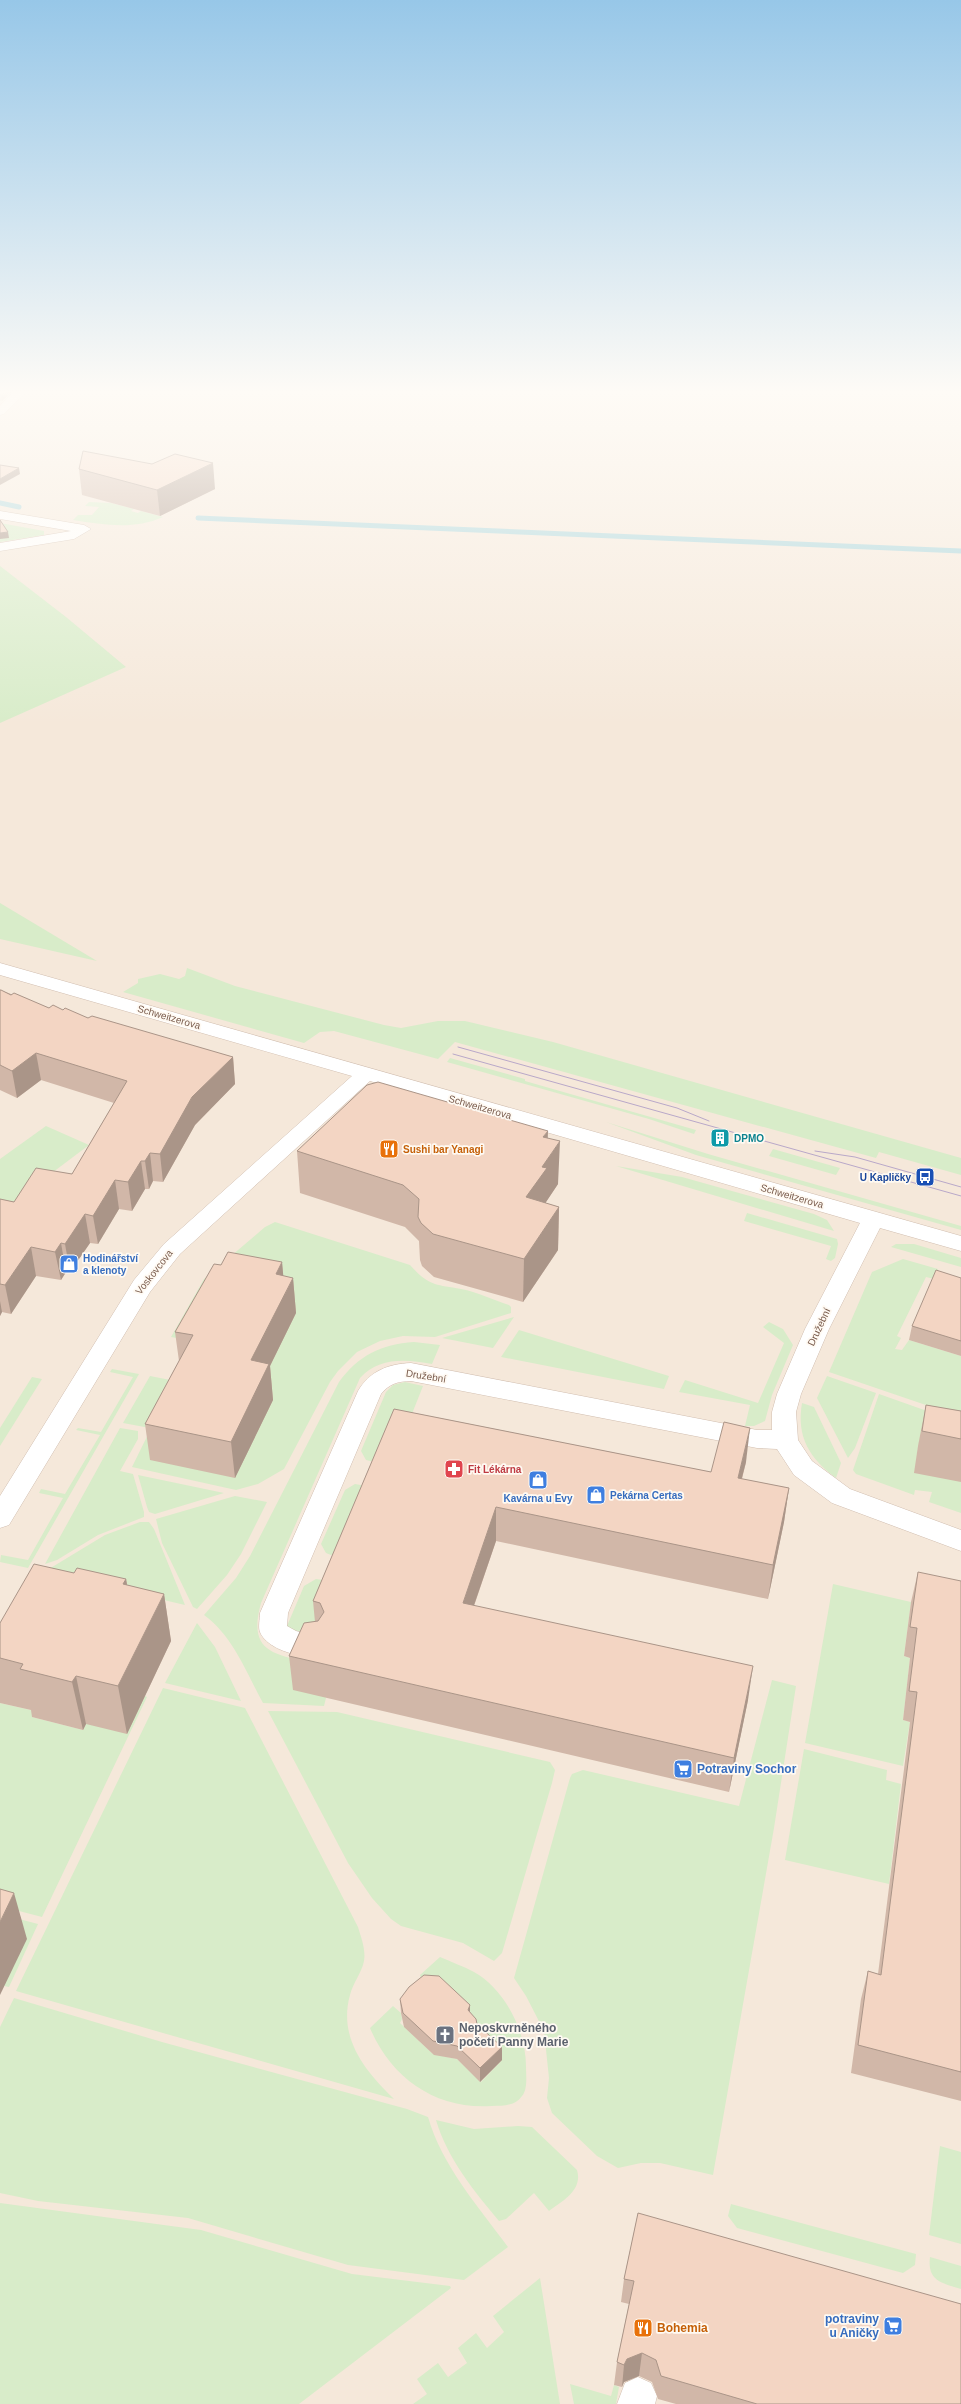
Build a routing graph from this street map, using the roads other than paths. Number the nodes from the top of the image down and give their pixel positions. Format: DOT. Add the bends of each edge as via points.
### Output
graph roads {
  1 [pos="0,515"];
  2 [pos="0,547"];
  3 [pos="0,969"];
  4 [pos="366,1074"];
  5 [pos="873,1219"];
  6 [pos="961,1244"];
  7 [pos="785,1440"];
  8 [pos="0,1518"];
  9 [pos="961,1541"];
  10 [pos="311,1646"];
  1 -- 2 [label="street" via="84,529 74,535"];
  3 -- 4 [label="street, Schweitzerova"];
  4 -- 5 [label="street, Schweitzerova"];
  4 -- 8 [label="street, Voskovcova" via="172,1249 142,1286"];
  5 -- 6 [label="street, Schweitzerova"];
  5 -- 7 [label="street, Družební" via="817,1330 789,1394 783,1425"];
  7 -- 9 [label="street, Družební" via="803,1468 830,1490"];
  7 -- 10 [label="street, Družební" via="757,1439 411,1372 385,1376 378,1380 370,1391 274,1613 273,1630 278,1636 289,1642"];
}
